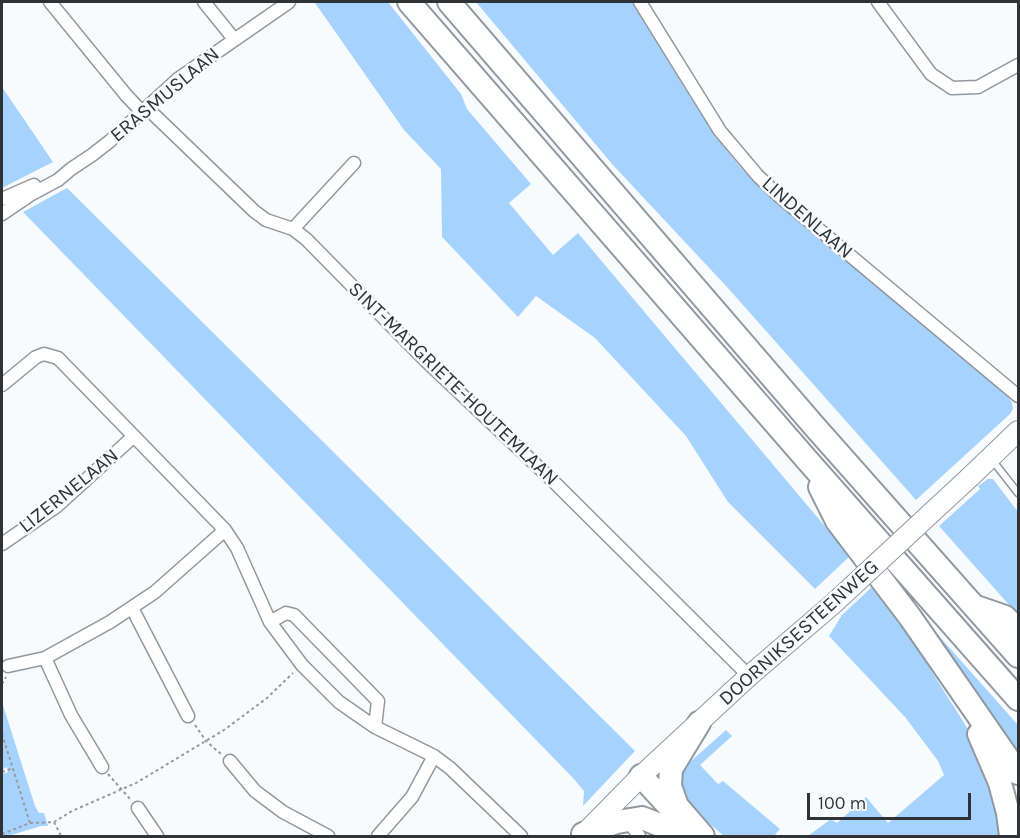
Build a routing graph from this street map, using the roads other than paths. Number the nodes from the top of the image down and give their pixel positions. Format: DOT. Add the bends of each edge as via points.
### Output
graph roads {
  1 [pos="50,2"];
  2 [pos="204,2"];
  3 [pos="289,2"];
  4 [pos="409,2"];
  5 [pos="449,2"];
  6 [pos="640,2"];
  7 [pos="878,2"];
  8 [pos="234,39"];
  9 [pos="1018,65"];
  10 [pos="145,110"];
  11 [pos="354,164"];
  12 [pos="71,169"];
  13 [pos="2,199"];
  14 [pos="2,214"];
  15 [pos="293,230"];
  16 [pos="2,385"];
  17 [pos="1018,396"];
  18 [pos="1018,431"];
  19 [pos="134,436"];
  20 [pos="991,458"];
  21 [pos="807,461"];
  22 [pos="1018,493"];
  23 [pos="225,530"];
  24 [pos="2,544"];
  25 [pos="974,606"];
  26 [pos="132,608"];
  27 [pos="270,622"];
  28 [pos="1018,630"];
  29 [pos="1018,656"];
  30 [pos="45,658"];
  31 [pos="8,666"];
  32 [pos="749,676"];
  33 [pos="964,693"];
  34 [pos="1018,699"];
  35 [pos="188,716"];
  36 [pos="699,723"];
  37 [pos="375,727"];
  38 [pos="434,756"];
  39 [pos="230,761"];
  40 [pos="102,767"];
  41 [pos="1018,773"];
  42 [pos="635,782"];
  43 [pos="138,808"];
  44 [pos="633,828"];
  45 [pos="691,834"];
  46 [pos="582,836"];
  47 [pos="157,837"];
  48 [pos="328,837"];
  49 [pos="378,837"];
  50 [pos="521,837"];
  51 [pos="1011,837"];
  1 -- 10 [label="street, SINT-MARGRIETE-HOUTEMLAAN" via="126,95"];
  2 -- 8 [label="street"];
  3 -- 8 [label="street, ERASMUSLAAN"];
  4 -- 21 [label="highway"];
  5 -- 25 [label="highway" via="815,428"];
  6 -- 17 [label="street, LINDENLAAN" via="720,131 758,176"];
  7 -- 9 [label="street" via="931,74 952,88 978,87"];
  8 -- 10 [label="street, ERASMUSLAAN" via="178,79"];
  10 -- 12 [label="street, ERASMUSLAAN"];
  10 -- 15 [label="street, SINT-MARGRIETE-HOUTEMLAAN" via="254,211"];
  11 -- 15 [label="street"];
  12 -- 13 [label="street"];
  12 -- 14 [label="street"];
  15 -- 32 [label="street, SINT-MARGRIETE-HOUTEMLAAN"];
  16 -- 19 [label="street" via="36,357 52,355"];
  18 -- 20 [label="main road, DOORNIKSESTEENWEG"];
  19 -- 23 [label="street"];
  19 -- 24 [label="street, LIZERNELAAN" via="57,506"];
  20 -- 22 [label="lane"];
  20 -- 32 [label="main road, DOORNIKSESTEENWEG, bridge"];
  21 -- 33 [label="highway" via="837,521"];
  21 -- 34 [label="highway"];
  23 -- 26 [label="street"];
  23 -- 27 [label="street"];
  25 -- 28 [label="highway" via="1005,617"];
  25 -- 29 [label="highway"];
  26 -- 30 [label="street"];
  26 -- 35 [label="street"];
  27 -- 37 [label="street" via="302,665 339,702"];
  27 -- 37 [label="street" via="286,613 294,615 378,701"];
  30 -- 31 [label="street"];
  30 -- 40 [label="street" via="71,715"];
  32 -- 36 [label="main road, DOORNIKSESTEENWEG"];
  33 -- 41 [label="highway"];
  33 -- 51 [label="highway" via="1000,783"];
  36 -- 42 [label="main road, DOORNIKSESTEENWEG"];
  36 -- 45 [label="highway" via="671,770 670,786"];
  37 -- 38 [label="street"];
  38 -- 49 [label="street" via="412,797"];
  38 -- 50 [label="street" via="459,775"];
  39 -- 48 [label="street" via="255,791"];
  42 -- 45 [label="highway"];
  42 -- 46 [label="main road, DOORNIKSESTEENWEG"];
  43 -- 47 [label="street"];
  44 -- 45 [label="highway" via="642,818"];
  44 -- 46 [label="highway" via="617,822"];
}
